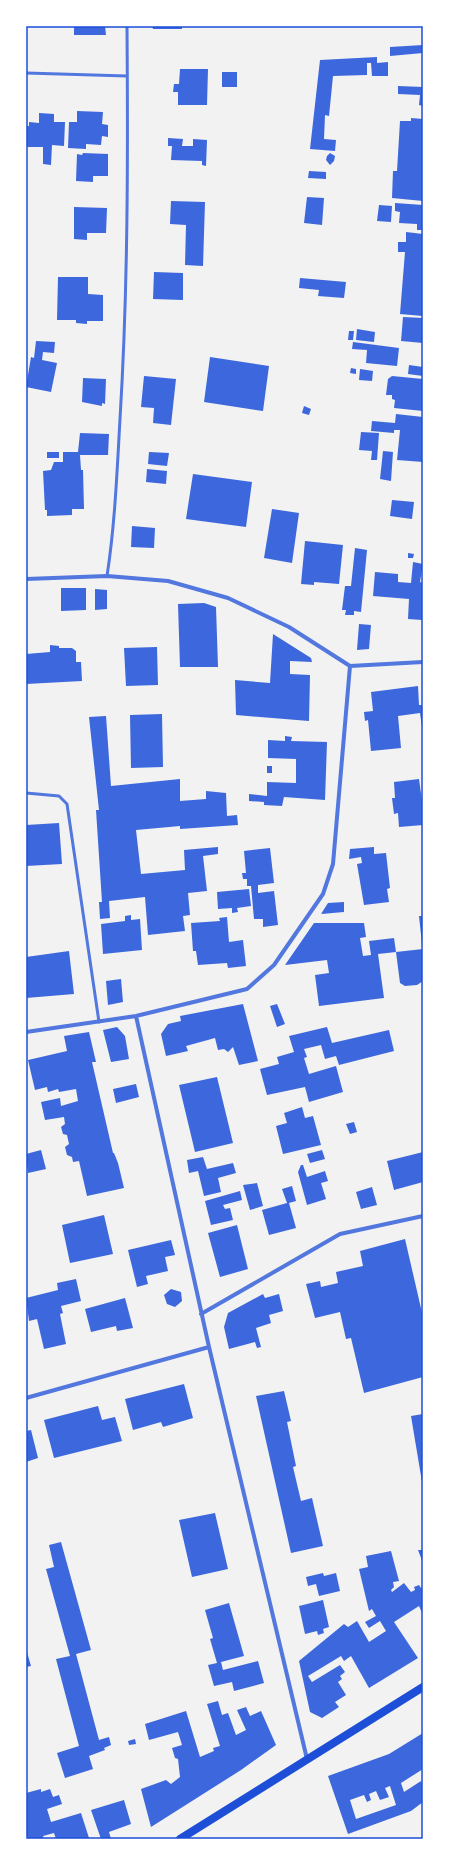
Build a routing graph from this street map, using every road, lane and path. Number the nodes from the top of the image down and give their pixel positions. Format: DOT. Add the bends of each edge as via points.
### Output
graph roads {
  1 [pos="127,26"];
  2 [pos="26,73"];
  3 [pos="127,76"];
  4 [pos="107,576"];
  5 [pos="26,580"];
  6 [pos="423,662"];
  7 [pos="350,666"];
  8 [pos="26,793"];
  9 [pos="136,1016"];
  10 [pos="99,1022"];
  11 [pos="26,1032"];
  12 [pos="423,1216"];
  13 [pos="202,1314"];
  14 [pos="209,1347"];
  15 [pos="26,1398"];
  16 [pos="423,1687"];
  17 [pos="307,1759"];
  18 [pos="180,1839"];
  1 -- 3 [label="lane"];
  2 -- 3 [label="lane"];
  3 -- 4 [label="lane" via="128,200 123,362 112,537"];
  4 -- 5 [label="street"];
  4 -- 7 [label="street" via="168,581 228,598 289,627"];
  6 -- 7 [label="street"];
  7 -- 9 [label="street" via="333,864 323,894 274,965 247,989"];
  8 -- 10 [label="lane" via="59,796 67,804"];
  9 -- 10 [label="street"];
  9 -- 13 [label="street"];
  10 -- 11 [label="street"];
  12 -- 13 [label="street" via="340,1234"];
  13 -- 14 [label="street"];
  14 -- 15 [label="street"];
  14 -- 17 [label="street"];
  16 -- 17 [label="main road"];
  17 -- 18 [label="main road"];
}
